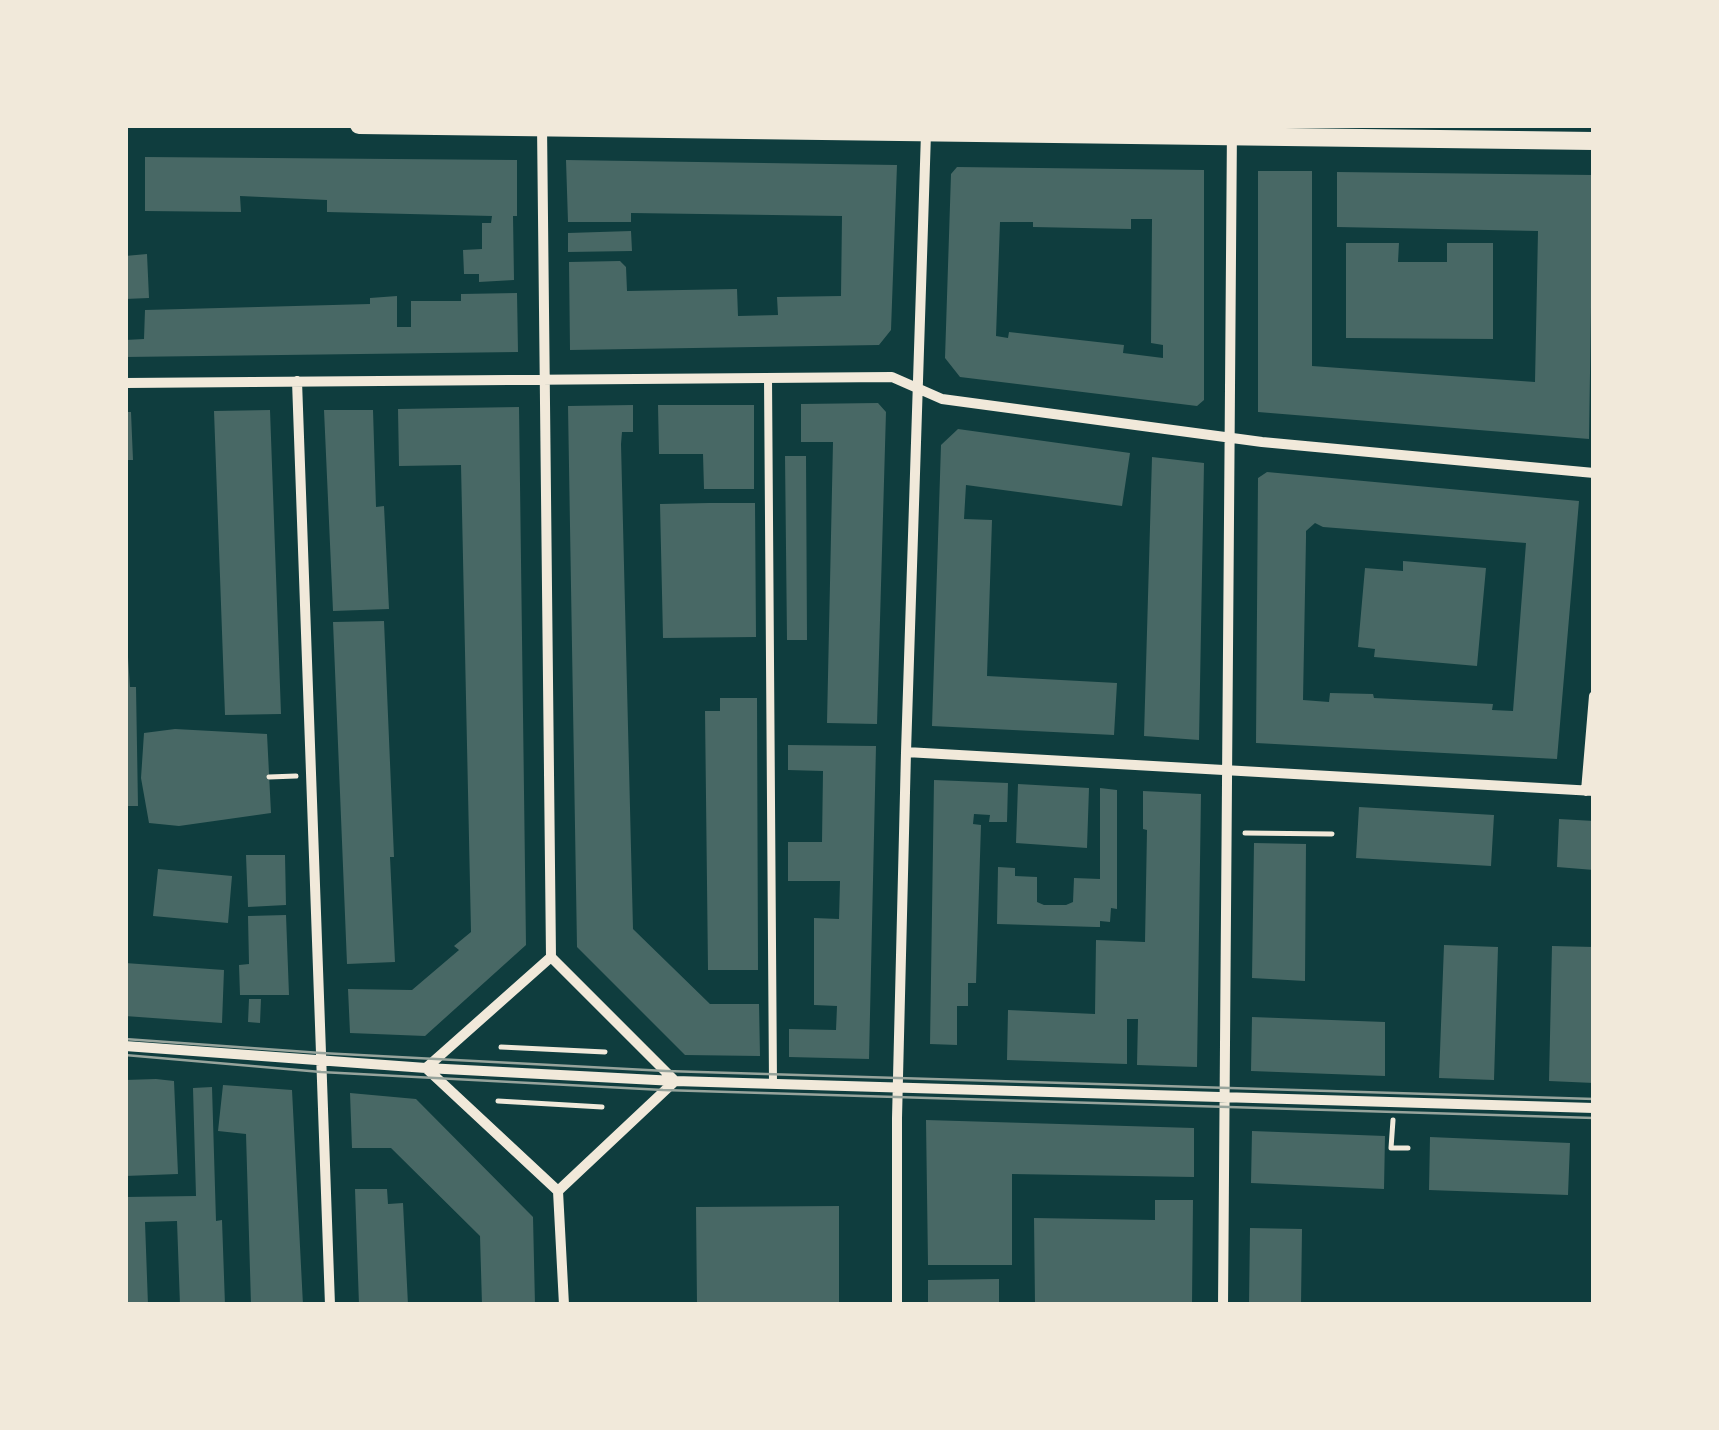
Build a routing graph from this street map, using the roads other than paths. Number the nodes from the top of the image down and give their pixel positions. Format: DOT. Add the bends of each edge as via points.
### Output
graph roads {
  1 [pos="359,125"];
  2 [pos="542,126"];
  3 [pos="812,128"];
  4 [pos="1015,129"];
  5 [pos="1232,131"];
  6 [pos="926,132"];
  7 [pos="1594,141"];
  8 [pos="768,378"];
  9 [pos="544,380"];
  10 [pos="297,381"];
  11 [pos="125,383"];
  12 [pos="916,388"];
  13 [pos="1231,438"];
  14 [pos="1594,473"];
  15 [pos="1594,696"];
  16 [pos="906,752"];
  17 [pos="1228,771"];
  18 [pos="1590,791"];
  19 [pos="551,957"];
  20 [pos="125,1046"];
  21 [pos="321,1061"];
  22 [pos="426,1068"];
  23 [pos="675,1081"];
  24 [pos="773,1084"];
  25 [pos="897,1087"];
  26 [pos="1224,1095"];
  27 [pos="1594,1108"];
  28 [pos="558,1191"];
  29 [pos="330,1305"];
  30 [pos="564,1305"];
  31 [pos="897,1305"];
  32 [pos="1223,1305"];
  1 -- 2 [label="street"];
  2 -- 3 [label="street"];
  2 -- 9 [label="street"];
  3 -- 6 [label="street"];
  4 -- 5 [label="street"];
  4 -- 6 [label="street"];
  5 -- 7 [label="street"];
  5 -- 13 [label="street"];
  6 -- 12 [label="street"];
  8 -- 9 [label="street"];
  8 -- 12 [label="street" via="892,378"];
  8 -- 24 [label="lane"];
  9 -- 10 [label="street"];
  9 -- 19 [label="street"];
  10 -- 11 [label="street"];
  10 -- 21 [label="street"];
  12 -- 13 [label="street" via="942,399"];
  12 -- 16 [label="street"];
  13 -- 14 [label="street"];
  13 -- 17 [label="street"];
  15 -- 18 [label="street"];
  16 -- 17 [label="street"];
  16 -- 25 [label="street"];
  17 -- 18 [label="street"];
  17 -- 26 [label="street"];
  19 -- 22 [label="street"];
  19 -- 23 [label="street"];
  20 -- 21 [label="street"];
  21 -- 22 [label="street"];
  21 -- 29 [label="street"];
  22 -- 23 [label="street"];
  22 -- 28 [label="street"];
  23 -- 24 [label="street"];
  23 -- 28 [label="street"];
  24 -- 25 [label="street"];
  25 -- 26 [label="street"];
  25 -- 31 [label="street"];
  26 -- 27 [label="street"];
  26 -- 32 [label="street"];
  28 -- 30 [label="street"];
}
